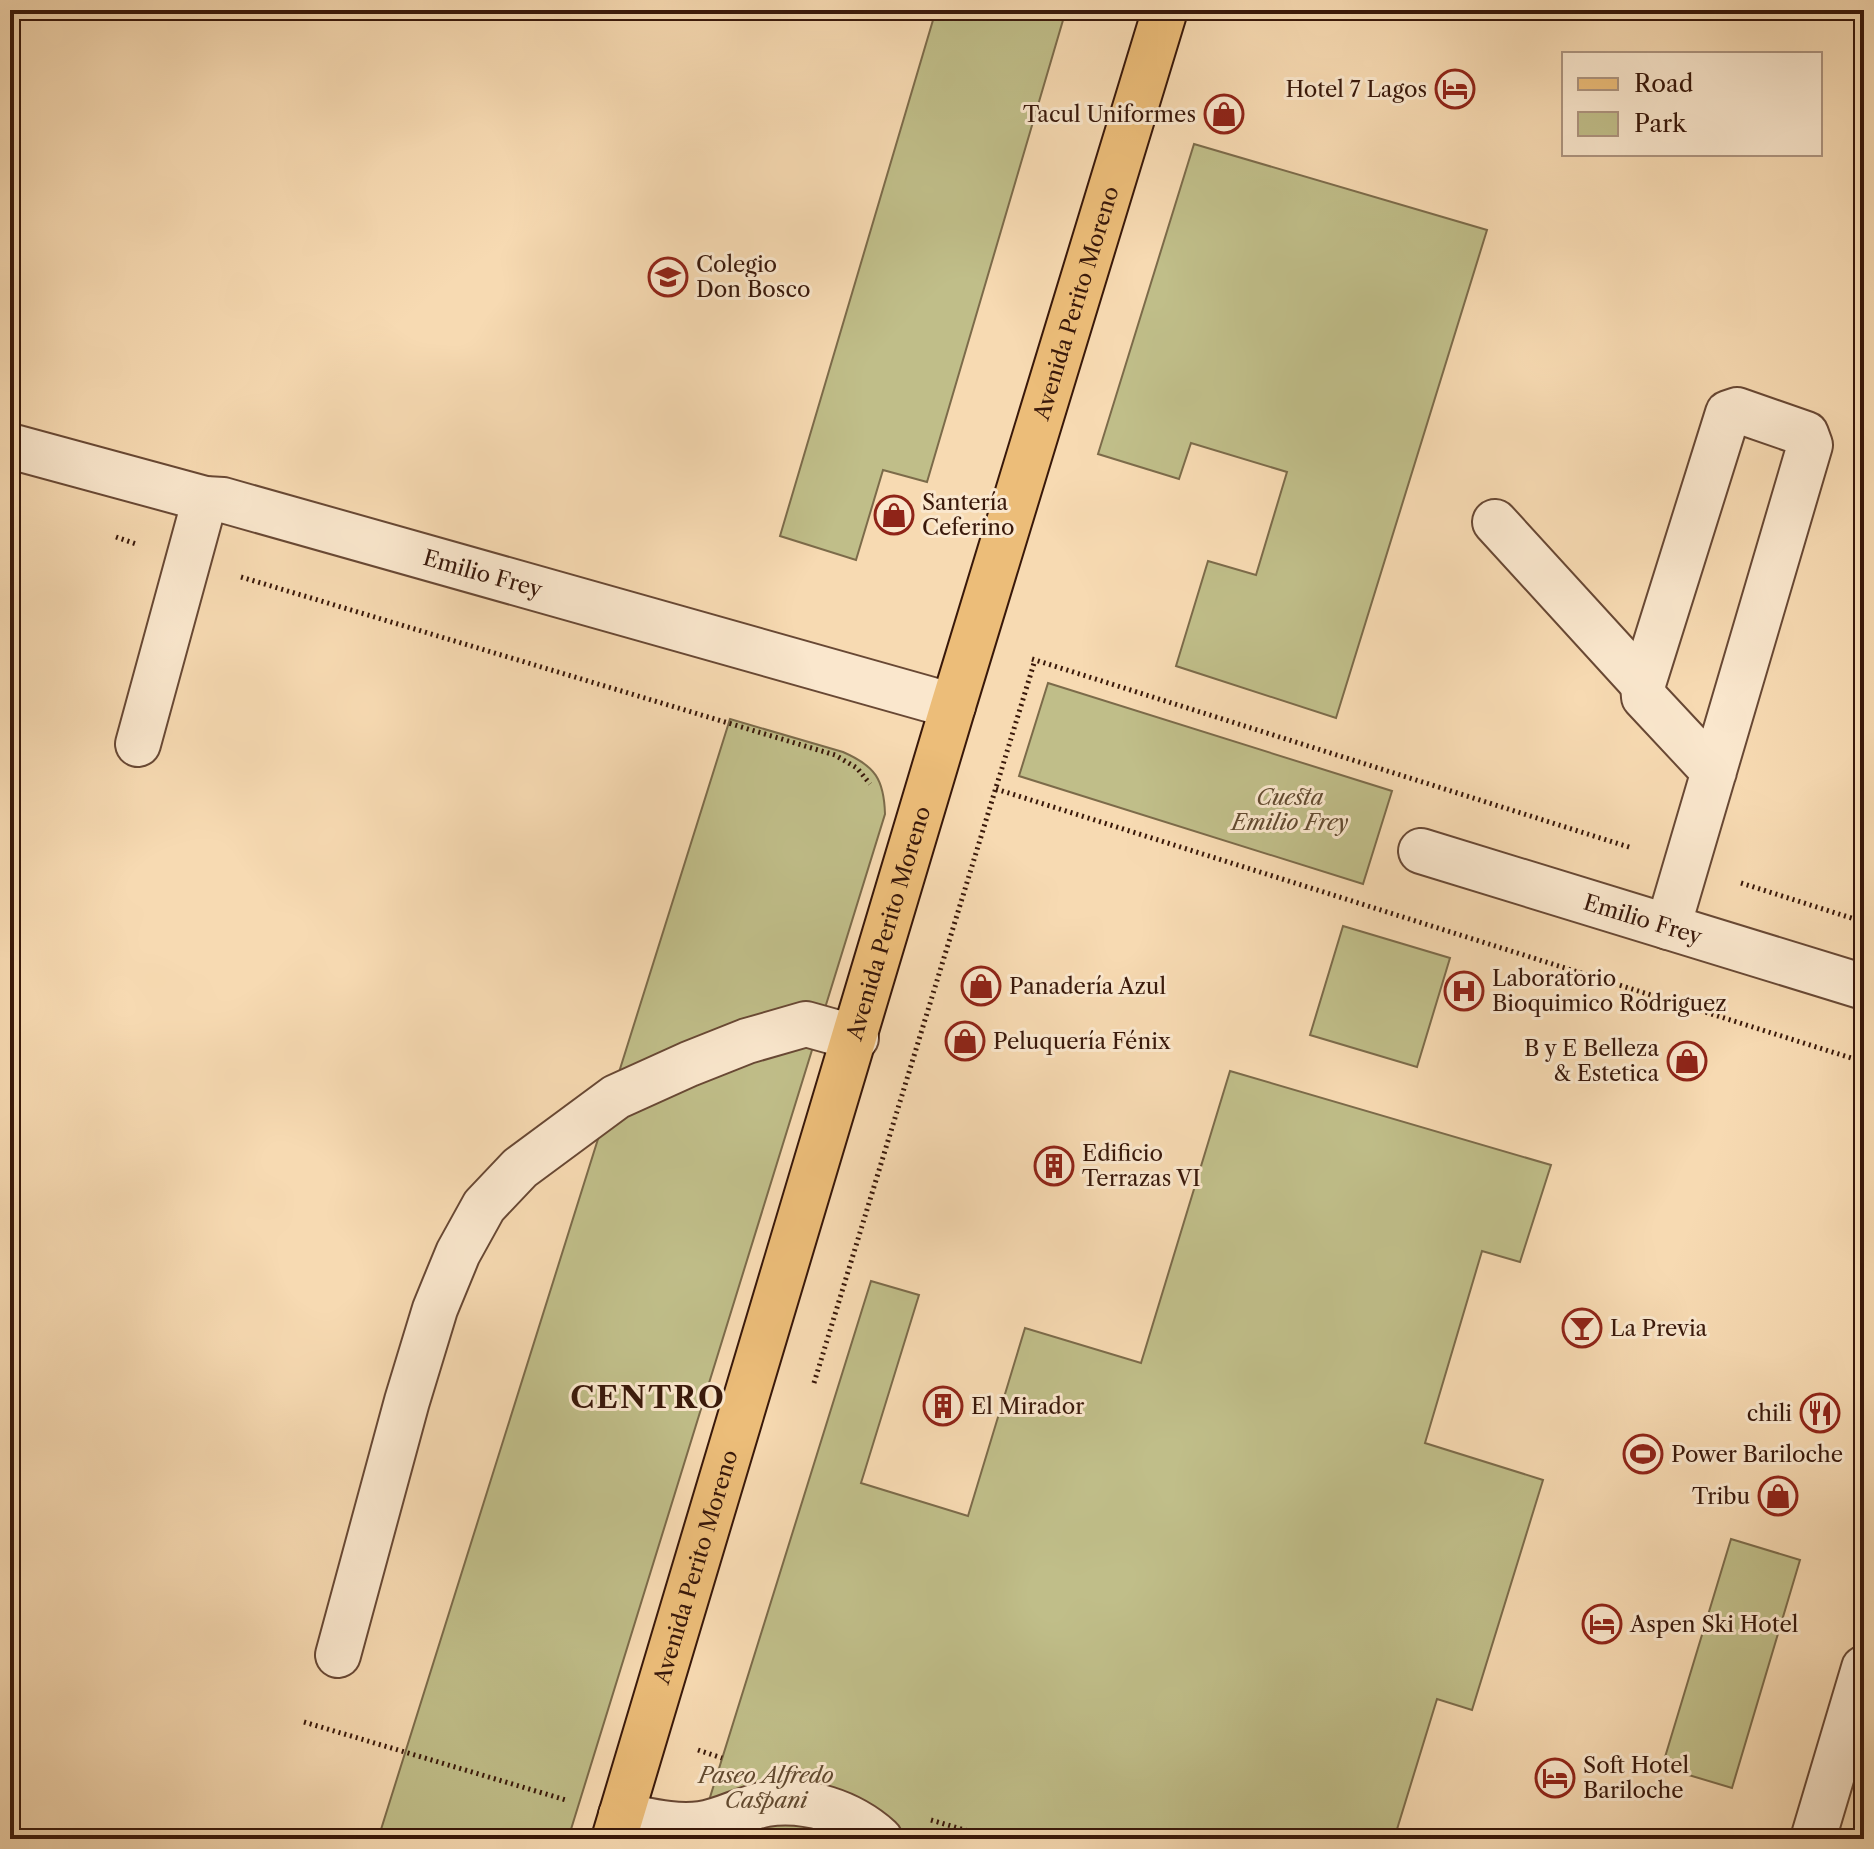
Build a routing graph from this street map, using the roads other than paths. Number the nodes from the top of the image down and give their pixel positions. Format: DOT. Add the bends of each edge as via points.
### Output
graph roads {
  1 [pos="1165,10"];
  2 [pos="10,446"];
  3 [pos="205,499"];
  4 [pos="1495,522"];
  5 [pos="1643,684"];
  6 [pos="953,706"];
  7 [pos="138,744"];
  8 [pos="1714,772"];
  9 [pos="1421,851"];
  10 [pos="1668,927"];
  11 [pos="1864,987"];
  12 [pos="856,1038"];
  13 [pos="338,1655"];
  14 [pos="1864,1668"];
  15 [pos="618,1827"];
  16 [pos="880,1839"];
  17 [pos="1813,1839"];
  1 -- 6 [label="main road, Avenida Perito Moreno"];
  2 -- 3 [label="street, Emilio Frey"];
  3 -- 6 [label="street, Emilio Frey"];
  3 -- 7 [label="street"];
  4 -- 5 [label="street"];
  5 -- 8 [label="street" via="1644,697"];
  5 -- 8 [label="street" via="1728,413 1737,410 1806,434 1810,445"];
  6 -- 12 [label="main road, Avenida Perito Moreno"];
  8 -- 10 [label="street"];
  9 -- 10 [label="street, Emilio Frey"];
  10 -- 11 [label="street, Emilio Frey"];
  12 -- 13 [label="street" via="806,1024 747,1041 616,1097 520,1168 484,1206 435,1309"];
  12 -- 15 [label="main road, Avenida Perito Moreno"];
  14 -- 17 [label="street"];
  15 -- 16 [label="street" via="702,1824 766,1804 810,1804 851,1817"];
}
